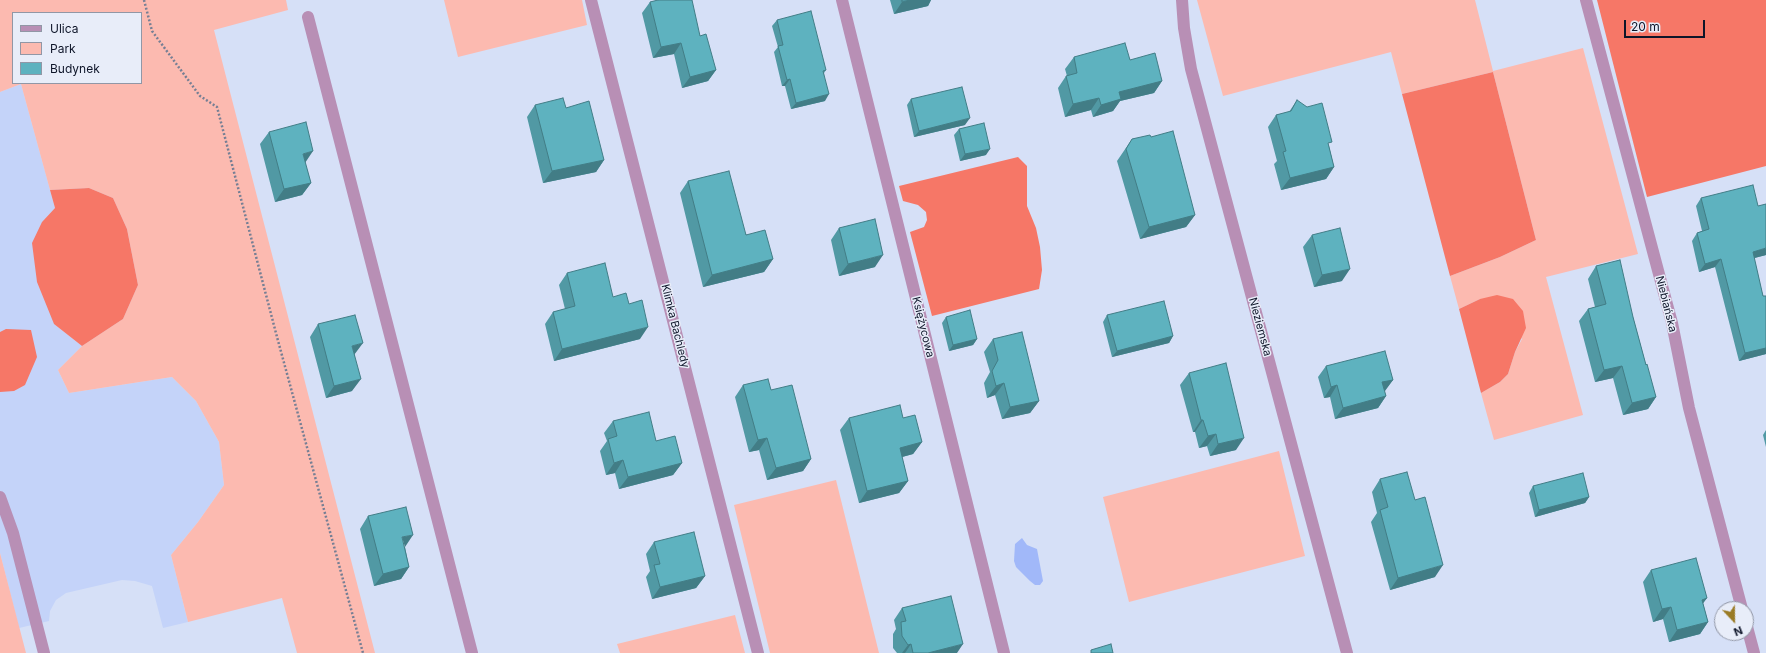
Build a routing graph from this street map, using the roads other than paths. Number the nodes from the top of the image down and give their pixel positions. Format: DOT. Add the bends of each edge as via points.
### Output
graph roads {
  1 [pos="592,0"];
  2 [pos="842,0"];
  3 [pos="1182,0"];
  4 [pos="1586,0"];
  5 [pos="308,17"];
  6 [pos="0,497"];
  7 [pos="1740,601"];
  8 [pos="1751,641"];
  9 [pos="44,653"];
  10 [pos="472,653"];
  11 [pos="758,653"];
  12 [pos="1004,653"];
  13 [pos="1347,653"];
  14 [pos="1754,653"];
  1 -- 11 [label="street, Klimka Bachledy"];
  2 -- 12 [label="street, Księżycowa"];
  3 -- 13 [label="street, Nieziemska" via="1191,70"];
  4 -- 7 [label="street, Niebiańska" via="1668,309 1689,408"];
  5 -- 10 [label="street"];
  6 -- 9 [label="street"];
  8 -- 14 [label="street"];
}
